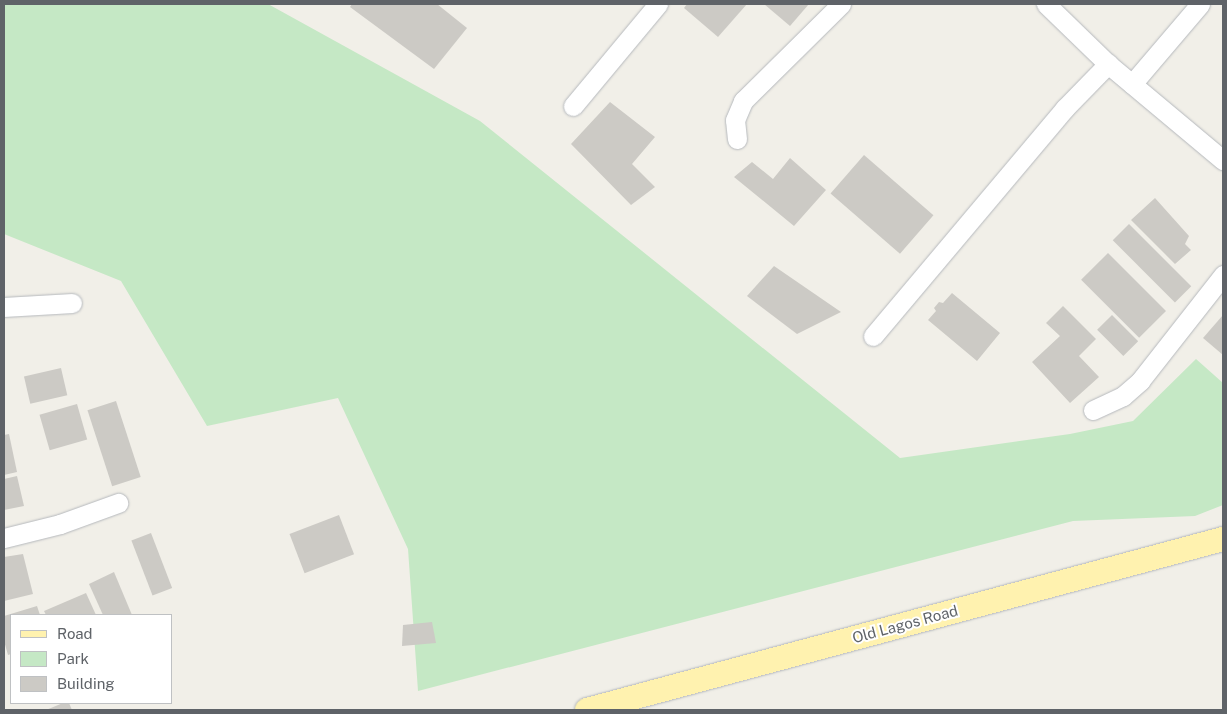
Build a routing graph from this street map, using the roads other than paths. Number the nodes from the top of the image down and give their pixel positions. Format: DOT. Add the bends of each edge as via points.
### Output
graph roads {
  1 [pos="658,4"];
  2 [pos="841,4"];
  3 [pos="1046,4"];
  4 [pos="1200,4"];
  5 [pos="1108,64"];
  6 [pos="1132,84"];
  7 [pos="573,106"];
  8 [pos="737,139"];
  9 [pos="1223,160"];
  10 [pos="1223,275"];
  11 [pos="72,302"];
  12 [pos="4,308"];
  13 [pos="873,336"];
  14 [pos="1093,410"];
  15 [pos="118,503"];
  16 [pos="4,538"];
  17 [pos="1223,539"];
  18 [pos="587,710"];
  1 -- 7 [label="street"];
  2 -- 8 [label="street" via="743,101 735,120"];
  3 -- 5 [label="street"];
  4 -- 6 [label="street"];
  5 -- 6 [label="street"];
  5 -- 13 [label="street" via="1065,108"];
  6 -- 9 [label="street"];
  10 -- 14 [label="street" via="1140,381 1123,396"];
  11 -- 12 [label="street"];
  15 -- 16 [label="street" via="60,524"];
  17 -- 18 [label="main road, Old Lagos Road"];
}
